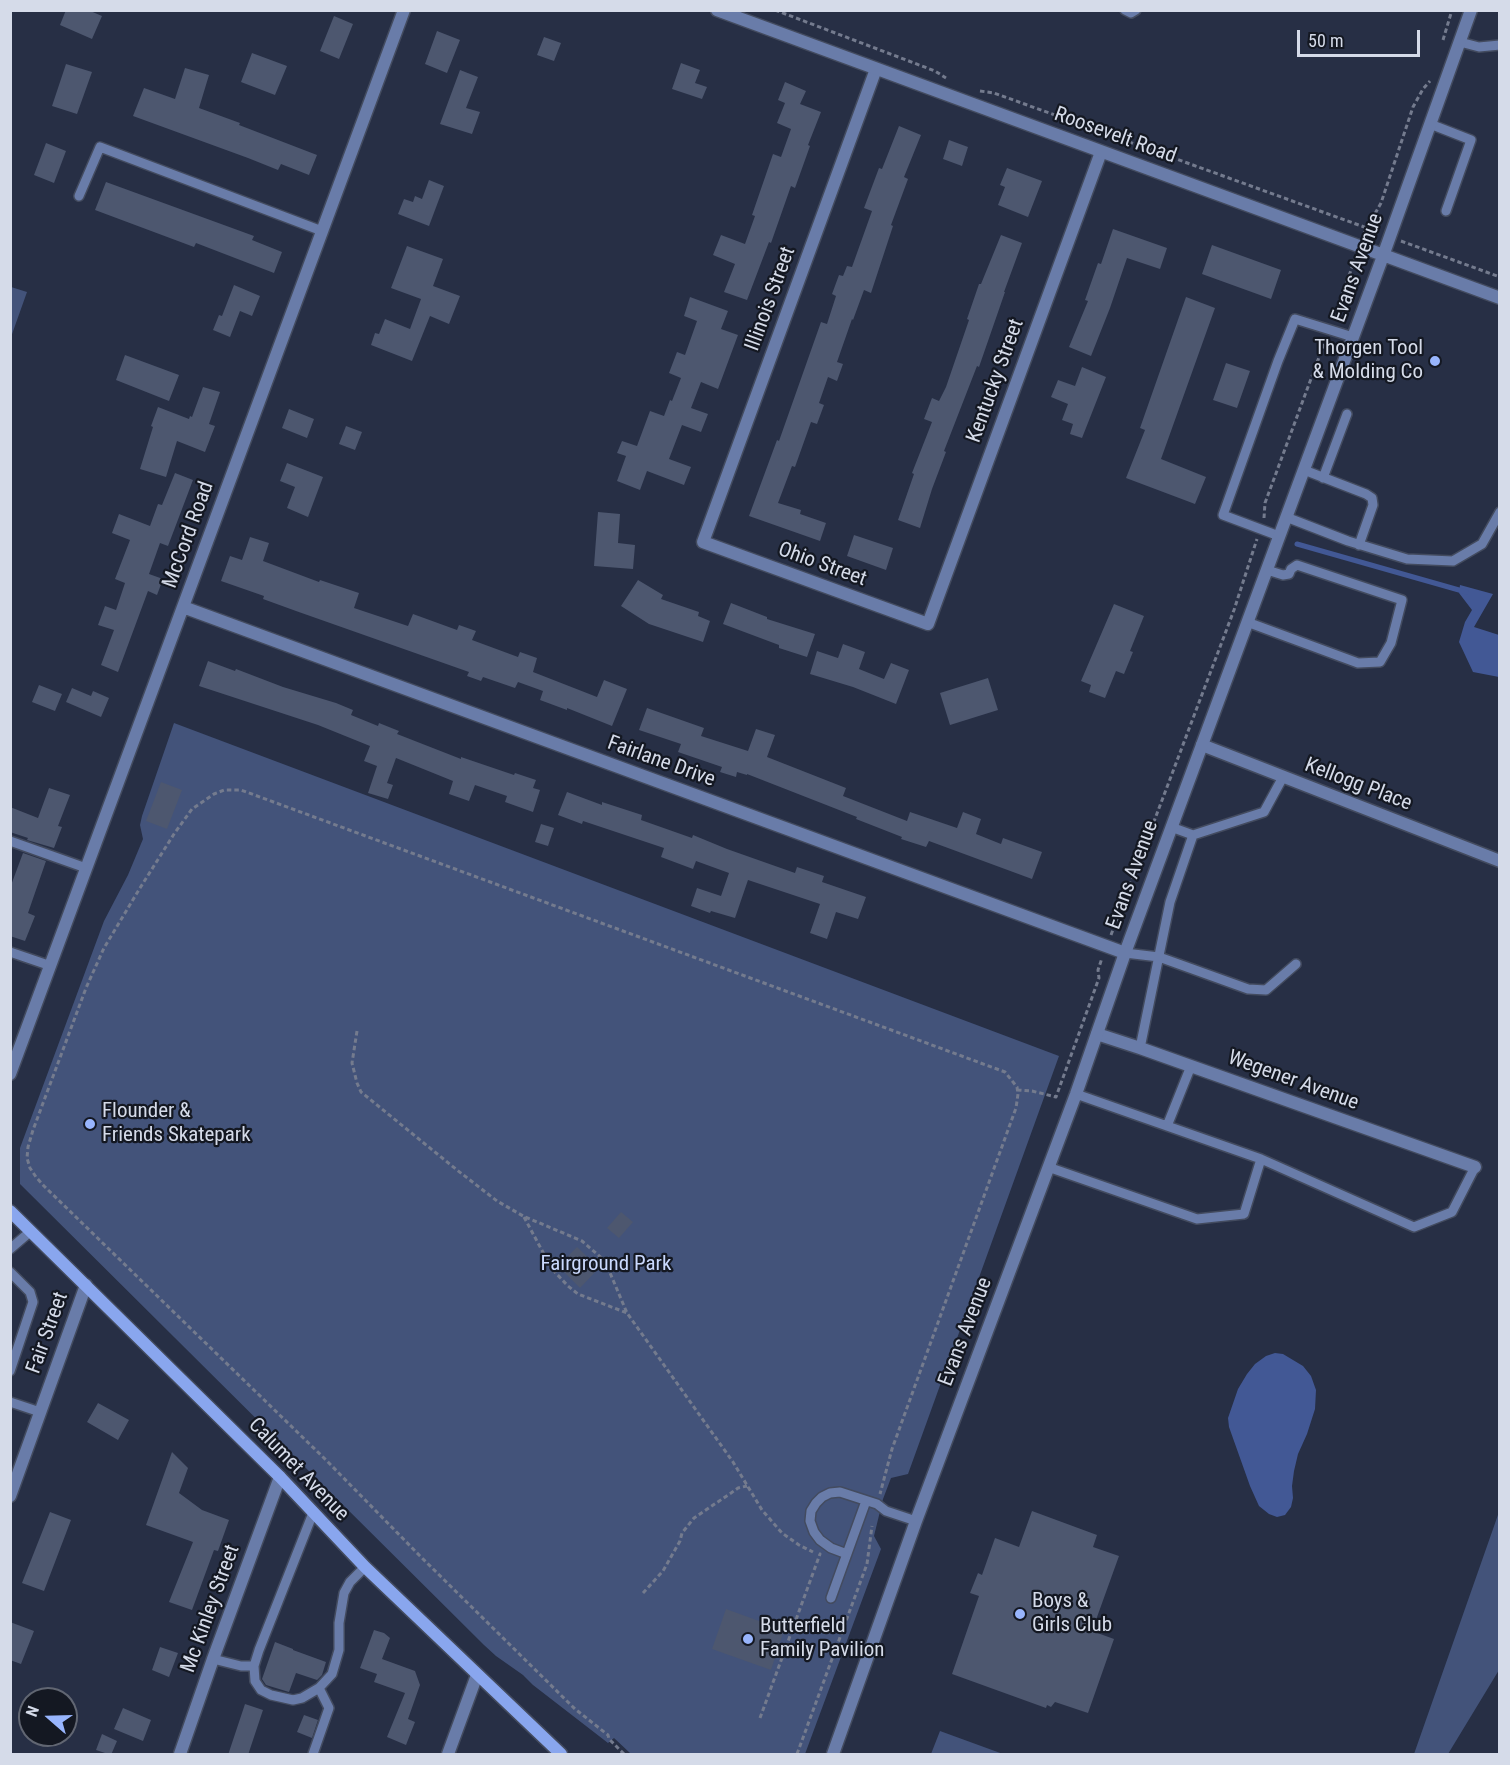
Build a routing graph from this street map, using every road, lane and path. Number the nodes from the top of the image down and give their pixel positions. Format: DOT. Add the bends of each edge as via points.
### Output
graph roads {
  1 [pos="404,10"];
  2 [pos="717,10"];
  3 [pos="775,10"];
  4 [pos="1125,10"];
  5 [pos="1136,10"];
  6 [pos="1452,10"];
  7 [pos="1471,10"];
  8 [pos="733,13"];
  9 [pos="1460,42"];
  10 [pos="1442,45"];
  11 [pos="1500,45"];
  12 [pos="876,69"];
  13 [pos="1432,79"];
  14 [pos="954,81"];
  15 [pos="972,87"];
  16 [pos="1430,124"];
  17 [pos="1101,152"];
  18 [pos="79,196"];
  19 [pos="1446,211"];
  20 [pos="1367,228"];
  21 [pos="321,231"];
  22 [pos="1390,237"];
  23 [pos="1359,247"];
  24 [pos="1383,255"];
  25 [pos="1500,278"];
  26 [pos="1500,298"];
  27 [pos="1329,330"];
  28 [pos="1353,337"];
  29 [pos="1347,414"];
  30 [pos="1304,470"];
  31 [pos="1323,477"];
  32 [pos="1500,512"];
  33 [pos="1286,517"];
  34 [pos="1261,529"];
  35 [pos="1280,536"];
  36 [pos="703,542"];
  37 [pos="1359,545"];
  38 [pos="1267,570"];
  39 [pos="183,607"];
  40 [pos="1248,622"];
  41 [pos="928,624"];
  42 [pos="1202,746"];
  43 [pos="1283,777"];
  44 [pos="1171,827"];
  45 [pos="1193,835"];
  46 [pos="10,841"];
  47 [pos="1500,861"];
  48 [pos="86,868"];
  49 [pos="1107,946"];
  50 [pos="10,952"];
  51 [pos="1125,953"];
  52 [pos="1159,957"];
  53 [pos="1296,964"];
  54 [pos="51,966"];
  55 [pos="357,1031"];
  56 [pos="1097,1034"];
  57 [pos="1140,1048"];
  58 [pos="1191,1066"];
  59 [pos="10,1074"];
  60 [pos="1017,1090"];
  61 [pos="1076,1094"];
  62 [pos="1167,1126"];
  63 [pos="1261,1159"];
  64 [pos="1048,1167"];
  65 [pos="1475,1167"];
  66 [pos="10,1211"];
  67 [pos="524,1216"];
  68 [pos="31,1231"];
  69 [pos="10,1249"];
  70 [pos="10,1272"];
  71 [pos="86,1285"];
  72 [pos="627,1313"];
  73 [pos="10,1371"];
  74 [pos="10,1402"];
  75 [pos="40,1412"];
  76 [pos="280,1477"];
  77 [pos="747,1486"];
  78 [pos="10,1496"];
  79 [pos="866,1501"];
  80 [pos="877,1504"];
  81 [pos="314,1513"];
  82 [pos="916,1521"];
  83 [pos="847,1554"];
  84 [pos="365,1567"];
  85 [pos="643,1593"];
  86 [pos="831,1598"];
  87 [pos="213,1659"];
  88 [pos="254,1666"];
  89 [pos="477,1675"];
  90 [pos="319,1688"];
  91 [pos="760,1718"];
  92 [pos="180,1755"];
  93 [pos="313,1755"];
  94 [pos="448,1755"];
  95 [pos="561,1755"];
  96 [pos="624,1755"];
  97 [pos="797,1755"];
  98 [pos="833,1755"];
  1 -- 21 [label="street, McCord Road"];
  2 -- 8 [label="street, Roosevelt Road"];
  3 -- 14 [label="path"];
  4 -- 5 [label="lane"];
  6 -- 10 [label="path"];
  7 -- 9 [label="street, Evans Avenue"];
  8 -- 12 [label="street, Roosevelt Road"];
  9 -- 11 [label="lane" via="1479,47"];
  9 -- 16 [label="street, Evans Avenue"];
  12 -- 17 [label="street, Roosevelt Road"];
  12 -- 36 [label="street, Illinois Street"];
  13 -- 20 [label="path" via="1413,107 1381,203"];
  15 -- 20 [label="path"];
  16 -- 19 [label="lane" via="1471,140"];
  16 -- 22 [label="street, Evans Avenue"];
  17 -- 23 [label="street, Roosevelt Road"];
  17 -- 41 [label="street, Kentucky Street"];
  18 -- 21 [label="lane" via="100,147"];
  20 -- 22 [label="path"];
  20 -- 23 [label="path"];
  21 -- 39 [label="street, McCord Road"];
  22 -- 24 [label="street, Evans Avenue"];
  22 -- 25 [label="path"];
  23 -- 24 [label="street, Roosevelt Road"];
  23 -- 27 [label="path"];
  24 -- 26 [label="street, Roosevelt Road"];
  24 -- 28 [label="street, Evans Avenue"];
  27 -- 28 [label="lane"];
  27 -- 34 [label="path" via="1265,503"];
  27 -- 34 [label="lane" via="1295,319 1223,515"];
  28 -- 30 [label="street, Evans Avenue"];
  29 -- 31 [label="lane"];
  30 -- 31 [label="lane"];
  30 -- 33 [label="street, Evans Avenue"];
  31 -- 37 [label="lane" via="1372,498"];
  32 -- 37 [label="lane" via="1482,544 1453,561 1407,559"];
  33 -- 35 [label="street, Evans Avenue"];
  33 -- 37 [label="lane"];
  34 -- 35 [label="lane"];
  34 -- 49 [label="path"];
  35 -- 38 [label="street, Evans Avenue"];
  36 -- 41 [label="street, Ohio Street"];
  38 -- 40 [label="street, Evans Avenue"];
  38 -- 40 [label="lane" via="1289,574 1297,565 1402,600 1391,643 1380,662 1358,663"];
  39 -- 48 [label="street, McCord Road"];
  39 -- 49 [label="street, Fairlane Drive"];
  40 -- 42 [label="street, Evans Avenue"];
  42 -- 43 [label="street, Kellogg Place"];
  42 -- 44 [label="street, Evans Avenue"];
  43 -- 45 [label="lane" via="1264,812"];
  43 -- 47 [label="street, Kellogg Place"];
  44 -- 45 [label="lane"];
  44 -- 51 [label="street, Evans Avenue"];
  45 -- 52 [label="lane" via="1170,902"];
  46 -- 48 [label="lane"];
  48 -- 54 [label="street, McCord Road"];
  49 -- 51 [label="street, Fairlane Drive"];
  49 -- 60 [label="path" via="1056,1097"];
  50 -- 54 [label="lane"];
  51 -- 52 [label="lane"];
  51 -- 56 [label="street, Evans Avenue"];
  52 -- 53 [label="lane" via="1248,989 1266,990"];
  52 -- 57 [label="lane"];
  54 -- 59 [label="street, McCord Road"];
  55 -- 67 [label="path" via="352,1063 361,1092 483,1191"];
  56 -- 57 [label="street, Wegener Avenue"];
  56 -- 61 [label="street, Evans Avenue"];
  57 -- 58 [label="street, Wegener Avenue"];
  58 -- 62 [label="lane"];
  58 -- 65 [label="street, Wegener Avenue"];
  60 -- 80 [label="path" via="1016,1108 892,1449"];
  60 -- 96 [label="path" via="1010,1076 1000,1069 241,790 224,790 192,809 104,948 33,1130 27,1158 30,1168"];
  61 -- 62 [label="lane"];
  61 -- 64 [label="street, Evans Avenue"];
  62 -- 63 [label="lane"];
  63 -- 64 [label="lane" via="1244,1214 1197,1219"];
  63 -- 65 [label="lane" via="1414,1227 1452,1212"];
  64 -- 82 [label="street, Evans Avenue"];
  66 -- 68 [label="main road, Calumet Avenue"];
  67 -- 72 [label="path" via="552,1269 568,1286 578,1294"];
  67 -- 72 [label="path" via="582,1241 605,1261"];
  68 -- 69 [label="lane"];
  68 -- 71 [label="main road, Calumet Avenue"];
  70 -- 73 [label="lane" via="30,1292 33,1302"];
  71 -- 75 [label="street, Fair Street"];
  71 -- 76 [label="main road, Calumet Avenue"];
  72 -- 77 [label="path"];
  74 -- 75 [label="lane"];
  75 -- 78 [label="street, Fair Street"];
  76 -- 81 [label="main road, Calumet Avenue"];
  76 -- 87 [label="street, Mc Kinley Street"];
  77 -- 85 [label="path" via="731,1492 694,1518 663,1571"];
  77 -- 91 [label="path" via="782,1533 820,1554"];
  79 -- 80 [label="lane"];
  79 -- 83 [label="lane"];
  79 -- 83 [label="lane" via="840,1492 830,1493 811,1511 810,1521 820,1540"];
  80 -- 82 [label="lane"];
  80 -- 97 [label="path" via="867,1563"];
  81 -- 84 [label="main road, Calumet Avenue"];
  81 -- 88 [label="lane"];
  82 -- 98 [label="street, Evans Avenue"];
  83 -- 86 [label="lane"];
  84 -- 89 [label="main road, Calumet Avenue"];
  84 -- 90 [label="lane" via="344,1593 339,1650 332,1674"];
  87 -- 88 [label="lane"];
  87 -- 92 [label="street, Mc Kinley Street"];
  88 -- 90 [label="lane" via="255,1681 271,1695 293,1700"];
  89 -- 94 [label="street"];
  89 -- 95 [label="main road, Calumet Avenue"];
  90 -- 93 [label="lane" via="329,1708"];
}
